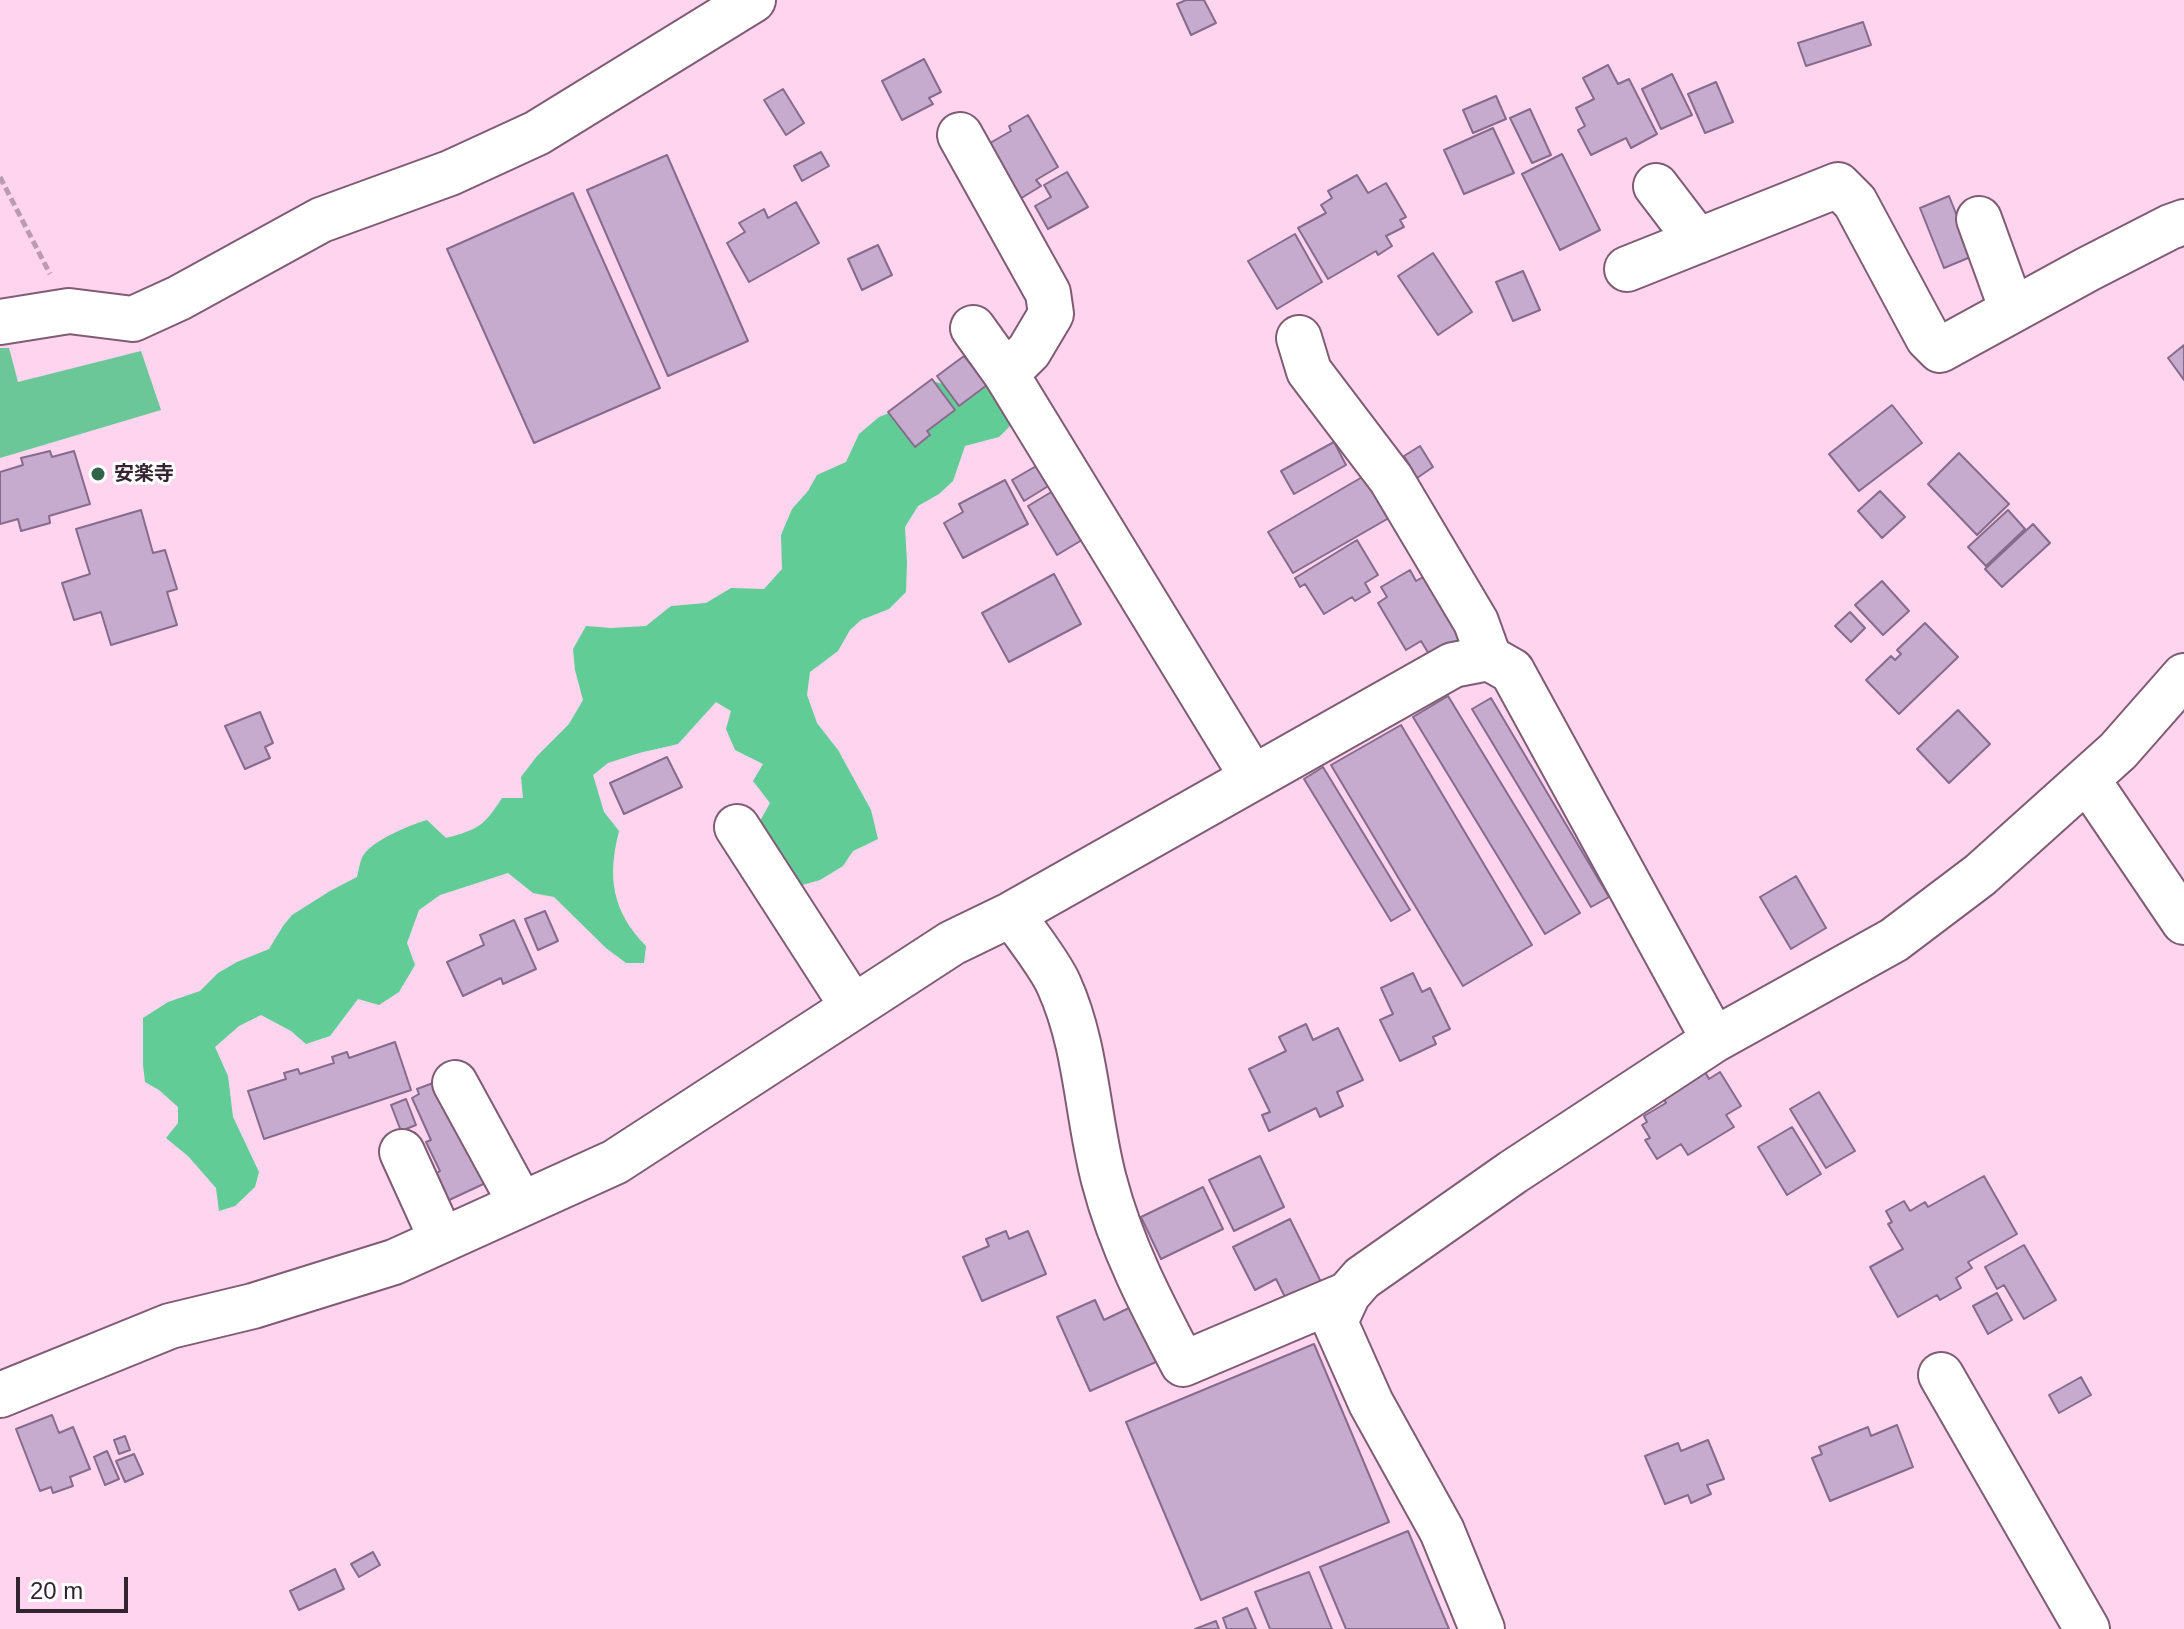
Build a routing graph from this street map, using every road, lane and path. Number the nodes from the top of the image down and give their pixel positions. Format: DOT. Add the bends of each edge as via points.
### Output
graph roads {
  1 [pos="753,0"];
  2 [pos="960,135"];
  3 [pos="0,177"];
  4 [pos="1656,186"];
  5 [pos="1979,219"];
  6 [pos="2184,222"];
  7 [pos="1698,241"];
  8 [pos="1627,269"];
  9 [pos="2012,310"];
  10 [pos="69,311"];
  11 [pos="0,322"];
  12 [pos="973,328"];
  13 [pos="1299,338"];
  14 [pos="1006,374"];
  15 [pos="1489,658"];
  16 [pos="2184,676"];
  17 [pos="1253,778"];
  18 [pos="2087,779"];
  19 [pos="737,827"];
  20 [pos="1012,914"];
  21 [pos="2184,922"];
  22 [pos="853,1007"];
  23 [pos="1714,1040"];
  24 [pos="455,1083"];
  25 [pos="402,1152"];
  26 [pos="521,1204"];
  27 [pos="442,1240"];
  28 [pos="1348,1294"];
  29 [pos="1941,1375"];
  30 [pos="0,1395"];
  31 [pos="1482,1629"];
  32 [pos="2087,1629"];
  1 -- 10 [label="street" via="537,133 450,173 321,220 156,309 133,319"];
  2 -- 14 [label="street" via="1048,293 1051,314 1029,351"];
  3 -- 10 [label="path"];
  4 -- 7 [label="street"];
  5 -- 9 [label="street"];
  6 -- 9 [label="street"];
  7 -- 8 [label="street"];
  7 -- 9 [label="street" via="1838,185 1855,202 1928,338 1940,350"];
  10 -- 11 [label="street"];
  12 -- 14 [label="street"];
  13 -- 15 [label="street" via="1309,371 1391,479 1476,622"];
  14 -- 17 [label="street"];
  15 -- 17 [label="street" via="1453,665"];
  15 -- 23 [label="street" via="1512,671"];
  16 -- 18 [label="street"];
  17 -- 20 [label="street"];
  18 -- 21 [label="street"];
  18 -- 23 [label="street" via="1980,875 1894,940"];
  19 -- 22 [label="street"];
  20 -- 22 [label="street" via="952,943"];
  20 -- 28 [label="street" via="1059,984 1075,1032 1104,1180 1143,1290 1183,1364"];
  22 -- 26 [label="street" via="615,1162"];
  23 -- 28 [label="street" via="1513,1172 1362,1278"];
  24 -- 26 [label="street"];
  25 -- 27 [label="street"];
  26 -- 27 [label="street"];
  27 -- 30 [label="street" via="394,1262 170,1326"];
  28 -- 31 [label="street" via="1335,1322 1342,1341 1442,1531"];
  29 -- 32 [label="street"];
}
